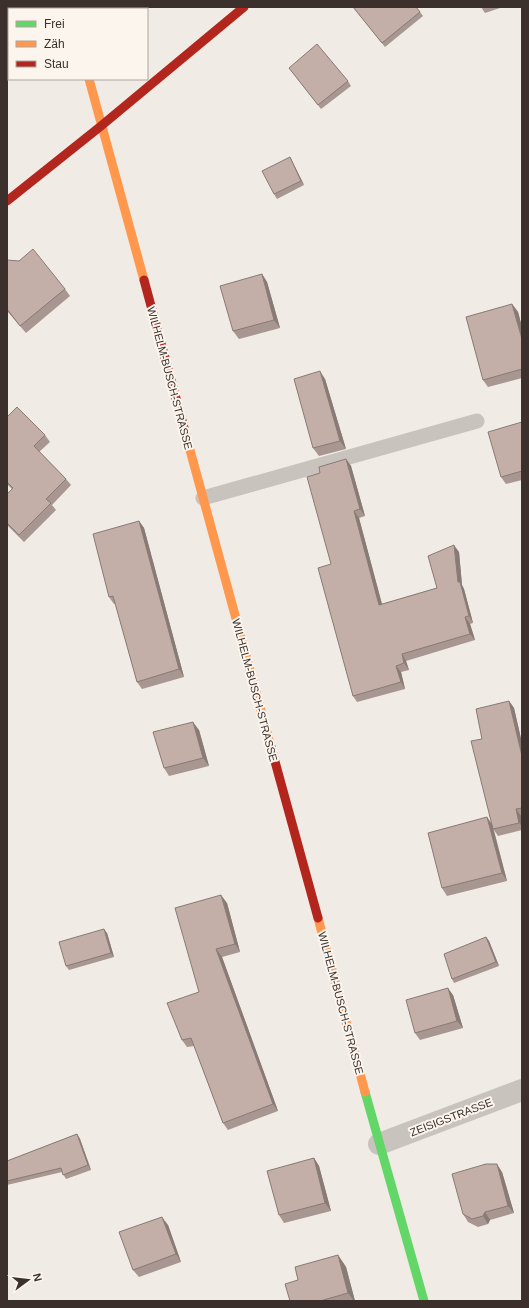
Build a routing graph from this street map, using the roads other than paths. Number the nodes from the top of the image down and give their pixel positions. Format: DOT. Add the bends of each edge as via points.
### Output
graph roads {
  1 [pos="244,7"];
  2 [pos="89,80"];
  3 [pos="101,126"];
  4 [pos="7,200"];
  5 [pos="476,421"];
  6 [pos="203,498"];
  7 [pos="522,1090"];
  8 [pos="379,1144"];
  9 [pos="424,1301"];
  1 -- 3 [label="street"];
  2 -- 3 [label="street, WILHELM-BUSCH-STRASSE"];
  3 -- 4 [label="street"];
  3 -- 6 [label="street, WILHELM-BUSCH-STRASSE"];
  5 -- 6 [label="lane"];
  6 -- 8 [label="street, WILHELM-BUSCH-STRASSE"];
  7 -- 8 [label="street, ZEISIGSTRASSE"];
  8 -- 9 [label="street, WILHELM-BUSCH-STRASSE"];
}
